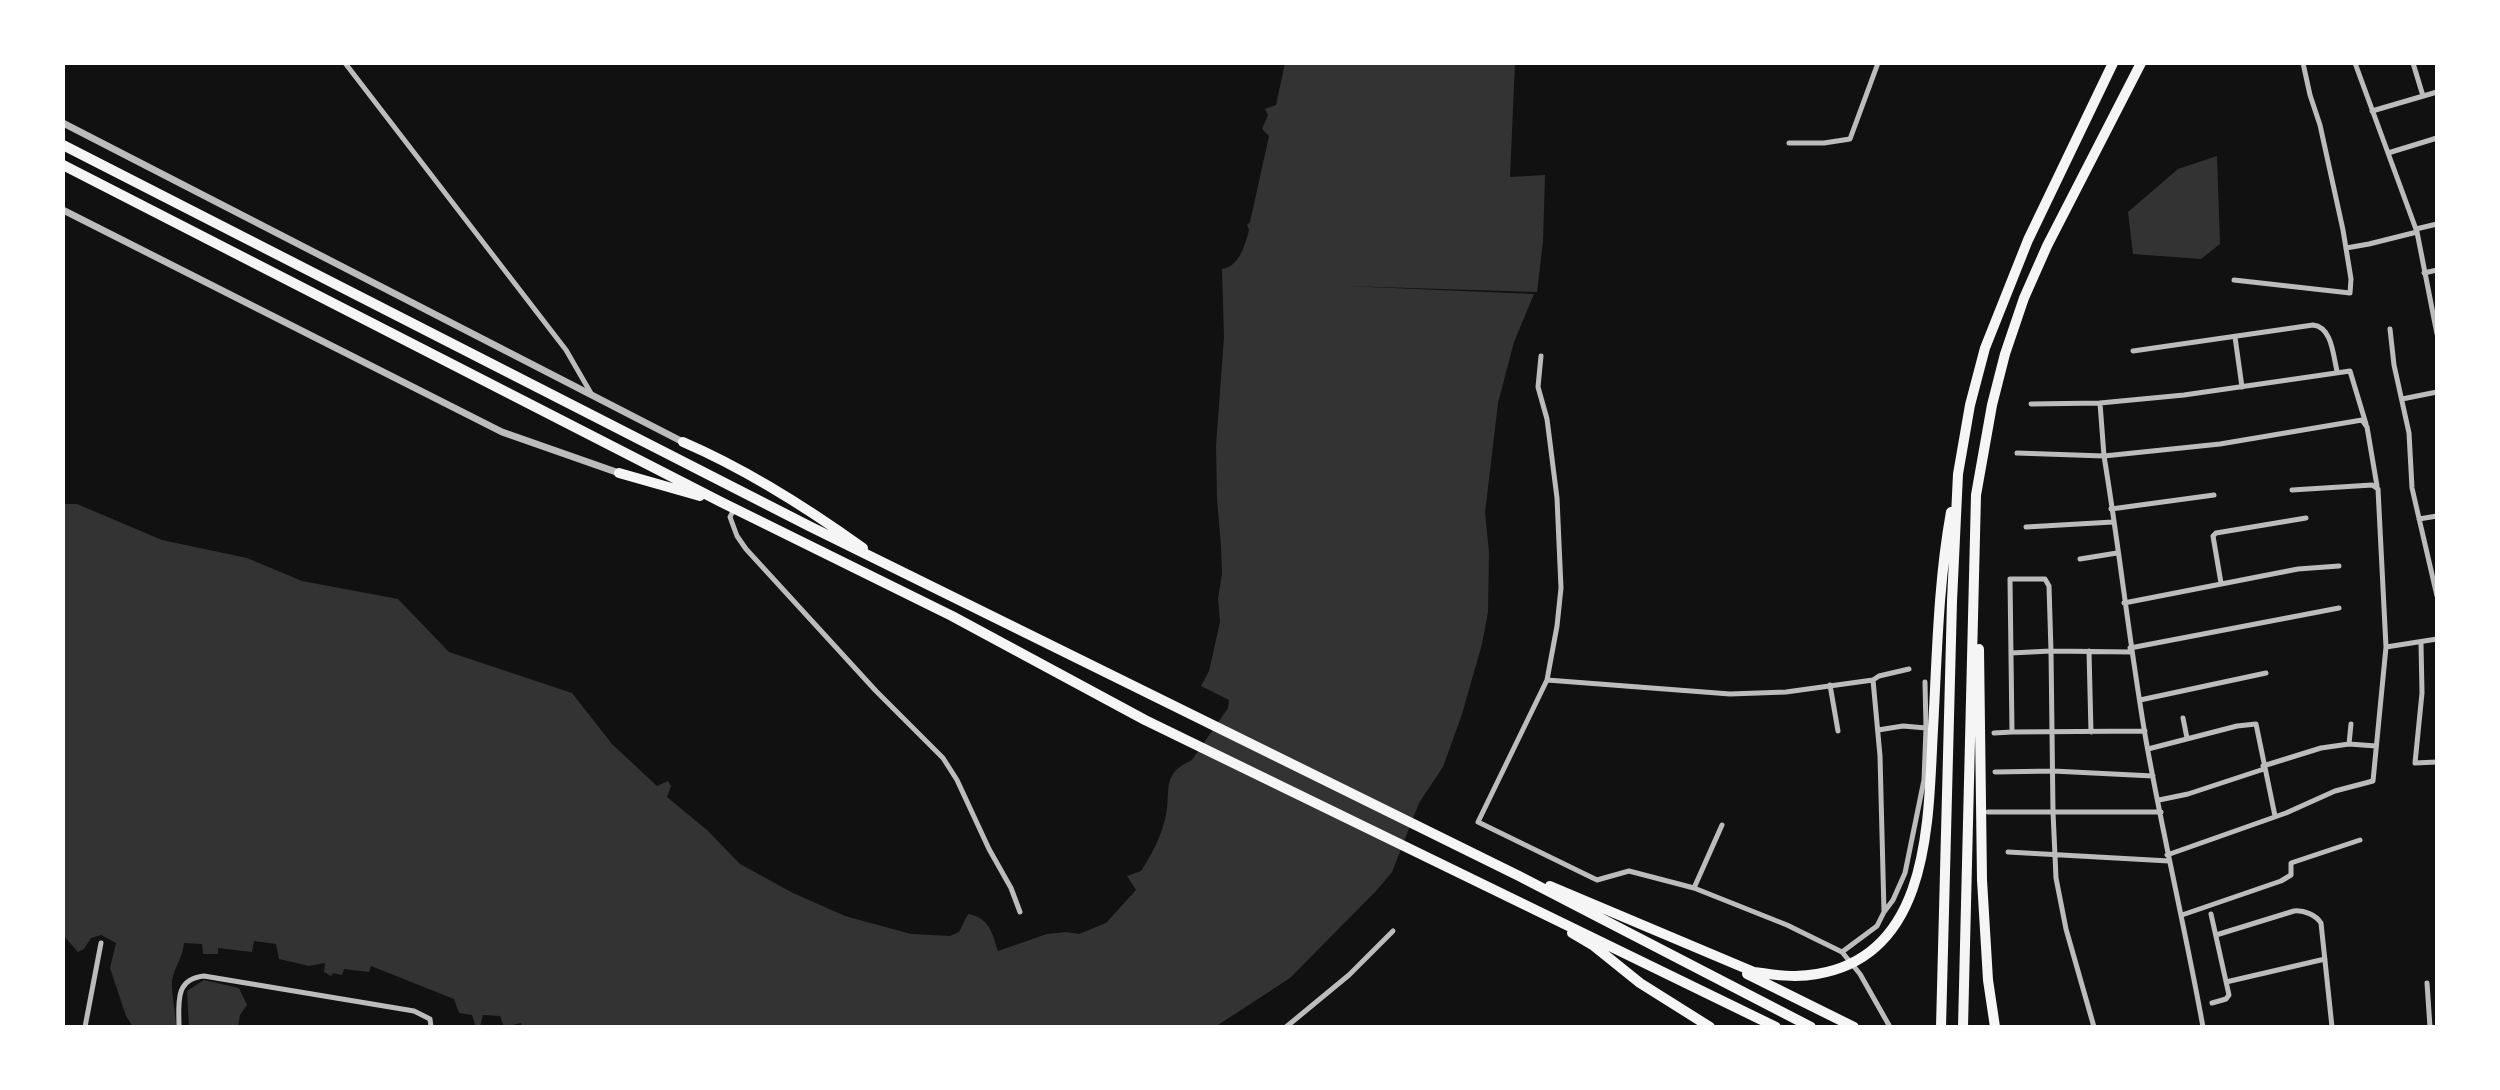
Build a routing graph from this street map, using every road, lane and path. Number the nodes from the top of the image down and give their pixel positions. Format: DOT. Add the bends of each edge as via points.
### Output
graph roads {
  1 [pos="345,63"];
  2 [pos="1878,63"];
  3 [pos="2113,63"];
  4 [pos="2141,63"];
  5 [pos="2303,63"];
  6 [pos="2355,63"];
  7 [pos="2413,63"];
  8 [pos="2437,92"];
  9 [pos="2423,96"];
  10 [pos="2372,111"];
  11 [pos="63,123"];
  12 [pos="2437,138"];
  13 [pos="1789,143"];
  14 [pos="63,145"];
  15 [pos="2388,153"];
  16 [pos="63,165"];
  17 [pos="63,210"];
  18 [pos="2437,224"];
  19 [pos="2416,230"];
  20 [pos="2346,248"];
  21 [pos="2437,270"];
  22 [pos="2424,273"];
  23 [pos="2234,280"];
  24 [pos="2435,316"];
  25 [pos="2390,330"];
  26 [pos="2437,334"];
  27 [pos="2235,337"];
  28 [pos="2133,351"];
  29 [pos="1541,356"];
  30 [pos="2337,372"];
  31 [pos="2242,387"];
  32 [pos="2437,392"];
  33 [pos="594,398"];
  34 [pos="2402,399"];
  35 [pos="2100,403"];
  36 [pos="2031,404"];
  37 [pos="2364,422"];
  38 [pos="683,442"];
  39 [pos="2017,453"];
  40 [pos="2104,456"];
  41 [pos="619,473"];
  42 [pos="1958,474"];
  43 [pos="2292,490"];
  44 [pos="2378,491"];
  45 [pos="1976,495"];
  46 [pos="2214,495"];
  47 [pos="721,502"];
  48 [pos="734,509"];
  49 [pos="2111,509"];
  50 [pos="2437,516"];
  51 [pos="2306,518"];
  52 [pos="2418,519"];
  53 [pos="2113,522"];
  54 [pos="2026,527"];
  55 [pos="2117,553"];
  56 [pos="2080,559"];
  57 [pos="888,565"];
  58 [pos="2339,566"];
  59 [pos="2221,583"];
  60 [pos="2437,596"];
  61 [pos="2124,603"];
  62 [pos="2339,608"];
  63 [pos="2437,639"];
  64 [pos="2421,643"];
  65 [pos="2386,647"];
  66 [pos="2131,650"];
  67 [pos="2051,651"];
  68 [pos="2089,651"];
  69 [pos="2011,653"];
  70 [pos="1909,669"];
  71 [pos="2266,673"];
  72 [pos="1547,680"];
  73 [pos="1873,680"];
  74 [pos="1925,682"];
  75 [pos="1830,685"];
  76 [pos="2140,700"];
  77 [pos="2183,718"];
  78 [pos="2351,724"];
  79 [pos="1926,728"];
  80 [pos="1878,730"];
  81 [pos="1838,731"];
  82 [pos="2145,731"];
  83 [pos="2012,732"];
  84 [pos="2052,732"];
  85 [pos="2091,732"];
  86 [pos="1994,733"];
  87 [pos="2187,738"];
  88 [pos="2349,744"];
  89 [pos="2376,746"];
  90 [pos="2148,748"];
  91 [pos="2437,762"];
  92 [pos="2264,768"];
  93 [pos="2053,771"];
  94 [pos="1995,772"];
  95 [pos="2153,776"];
  96 [pos="2159,800"];
  97 [pos="2053,811"];
  98 [pos="1988,812"];
  99 [pos="2161,812"];
  100 [pos="2275,816"];
  101 [pos="1722,825"];
  102 [pos="2360,840"];
  103 [pos="2008,852"];
  104 [pos="2054,853"];
  105 [pos="2168,858"];
  106 [pos="1519,876"];
  107 [pos="1694,888"];
  108 [pos="1020,912"];
  109 [pos="1884,912"];
  110 [pos="2211,914"];
  111 [pos="1543,915"];
  112 [pos="2182,915"];
  113 [pos="1393,931"];
  114 [pos="2216,935"];
  115 [pos="101,943"];
  116 [pos="1842,952"];
  117 [pos="1712,956"];
  118 [pos="2325,959"];
  119 [pos="2226,982"];
  120 [pos="2427,983"];
  121 [pos="2212,1003"];
  122 [pos="85,1027"];
  123 [pos="179,1027"];
  124 [pos="431,1027"];
  125 [pos="1286,1027"];
  126 [pos="1710,1027"];
  127 [pos="1776,1027"];
  128 [pos="1811,1027"];
  129 [pos="1854,1027"];
  130 [pos="1890,1027"];
  131 [pos="1941,1027"];
  132 [pos="1963,1027"];
  133 [pos="1995,1027"];
  134 [pos="2094,1027"];
  135 [pos="2203,1027"];
  136 [pos="2332,1027"];
  137 [pos="2430,1027"];
  1 -- 33 [label="street" via="566,350"];
  2 -- 13 [label="street" via="1850,139"];
  3 -- 42 [label="highway" via="2028,240 1985,348"];
  4 -- 45 [label="highway" via="2024,298 1992,405"];
  5 -- 20 [label="street"];
  6 -- 10 [label="street"];
  7 -- 9 [label="street"];
  8 -- 9 [label="street"];
  9 -- 10 [label="street"];
  10 -- 15 [label="street"];
  11 -- 33 [label="street"];
  12 -- 15 [label="street"];
  14 -- 57 [label="highway"];
  15 -- 19 [label="street"];
  16 -- 47 [label="highway"];
  17 -- 41 [label="street" via="502,432"];
  18 -- 19 [label="street"];
  19 -- 20 [label="street"];
  19 -- 22 [label="street"];
  20 -- 23 [label="street" via="2349,294"];
  21 -- 22 [label="street"];
  22 -- 24 [label="street"];
  24 -- 26 [label="street"];
  25 -- 34 [label="street"];
  27 -- 28 [label="street"];
  27 -- 30 [label="street" via="2320,326 2329,337"];
  27 -- 31 [label="street"];
  29 -- 72 [label="street" via="1538,387 1558,498 1560,569 1558,618"];
  30 -- 31 [label="street"];
  30 -- 37 [label="street" via="2350,371"];
  31 -- 35 [label="street"];
  32 -- 34 [label="street"];
  33 -- 38 [label="street"];
  34 -- 52 [label="street"];
  35 -- 36 [label="street"];
  35 -- 40 [label="street"];
  37 -- 40 [label="street"];
  37 -- 44 [label="street"];
  38 -- 57 [label="highway" via="804,506"];
  39 -- 40 [label="street"];
  40 -- 49 [label="street"];
  41 -- 47 [label="highway"];
  42 -- 117 [label="highway" via="1943,560 1928,829 1918,880 1905,909 1867,955 1817,975 1754,972"];
  42 -- 131 [label="highway"];
  43 -- 44 [label="street" via="2372,485"];
  44 -- 65 [label="street"];
  45 -- 132 [label="highway"];
  45 -- 133 [label="highway" via="1982,880"];
  46 -- 49 [label="street"];
  47 -- 48 [label="highway"];
  48 -- 108 [label="street" via="730,517 746,549 943,758"];
  48 -- 111 [label="highway" via="952,616 1145,720"];
  49 -- 53 [label="street"];
  50 -- 52 [label="street"];
  51 -- 59 [label="street" via="2216,533"];
  52 -- 60 [label="street"];
  53 -- 54 [label="street"];
  53 -- 55 [label="street"];
  55 -- 56 [label="street"];
  55 -- 61 [label="street"];
  57 -- 106 [label="highway"];
  58 -- 59 [label="street"];
  59 -- 61 [label="street"];
  61 -- 66 [label="street"];
  62 -- 66 [label="street"];
  63 -- 64 [label="street"];
  64 -- 65 [label="street"];
  64 -- 91 [label="street" via="2415,763"];
  65 -- 89 [label="street"];
  66 -- 68 [label="street"];
  66 -- 76 [label="street"];
  67 -- 68 [label="street"];
  67 -- 69 [label="street"];
  67 -- 69 [label="street" via="2048,581 2010,579"];
  67 -- 84 [label="street"];
  68 -- 85 [label="street"];
  69 -- 83 [label="street"];
  70 -- 73 [label="street"];
  71 -- 76 [label="street"];
  72 -- 75 [label="street" via="1730,694"];
  72 -- 107 [label="street" via="1478,821 1597,880 1629,871"];
  73 -- 75 [label="street"];
  73 -- 80 [label="street"];
  74 -- 79 [label="street"];
  75 -- 81 [label="street"];
  76 -- 82 [label="street"];
  77 -- 87 [label="street"];
  78 -- 88 [label="street"];
  79 -- 80 [label="street"];
  79 -- 109 [label="street" via="1924,780 1908,859 1899,889"];
  80 -- 109 [label="street"];
  82 -- 85 [label="street"];
  82 -- 90 [label="street"];
  83 -- 84 [label="street"];
  83 -- 86 [label="street"];
  84 -- 85 [label="street"];
  84 -- 93 [label="street"];
  87 -- 90 [label="street"];
  87 -- 92 [label="street" via="2256,724"];
  88 -- 89 [label="street"];
  88 -- 92 [label="street" via="2321,748"];
  89 -- 100 [label="street" via="2373,781"];
  90 -- 95 [label="street"];
  92 -- 96 [label="street"];
  92 -- 100 [label="street"];
  93 -- 94 [label="street"];
  93 -- 95 [label="street"];
  93 -- 97 [label="street"];
  95 -- 96 [label="street"];
  96 -- 99 [label="street"];
  97 -- 98 [label="street"];
  97 -- 99 [label="street"];
  97 -- 104 [label="street"];
  99 -- 105 [label="street"];
  100 -- 105 [label="street"];
  101 -- 107 [label="street"];
  102 -- 112 [label="street" via="2291,863 2291,875 2281,881"];
  103 -- 104 [label="street"];
  104 -- 105 [label="street"];
  104 -- 134 [label="street" via="2066,929"];
  105 -- 112 [label="street"];
  106 -- 117 [label="highway" via="1563,890"];
  106 -- 128 [label="highway"];
  107 -- 116 [label="street"];
  109 -- 116 [label="street" via="1877,926"];
  110 -- 114 [label="street"];
  111 -- 126 [label="highway"];
  111 -- 127 [label="highway"];
  112 -- 135 [label="street"];
  113 -- 125 [label="street"];
  114 -- 118 [label="street" via="2300,911 2319,921"];
  114 -- 119 [label="street"];
  115 -- 122 [label="street"];
  116 -- 130 [label="street"];
  117 -- 129 [label="highway"];
  118 -- 119 [label="street"];
  118 -- 136 [label="street"];
  119 -- 121 [label="street" via="2227,998"];
  120 -- 137 [label="street"];
  123 -- 124 [label="street" via="180,989 204,976 414,1011 430,1020"];
}
